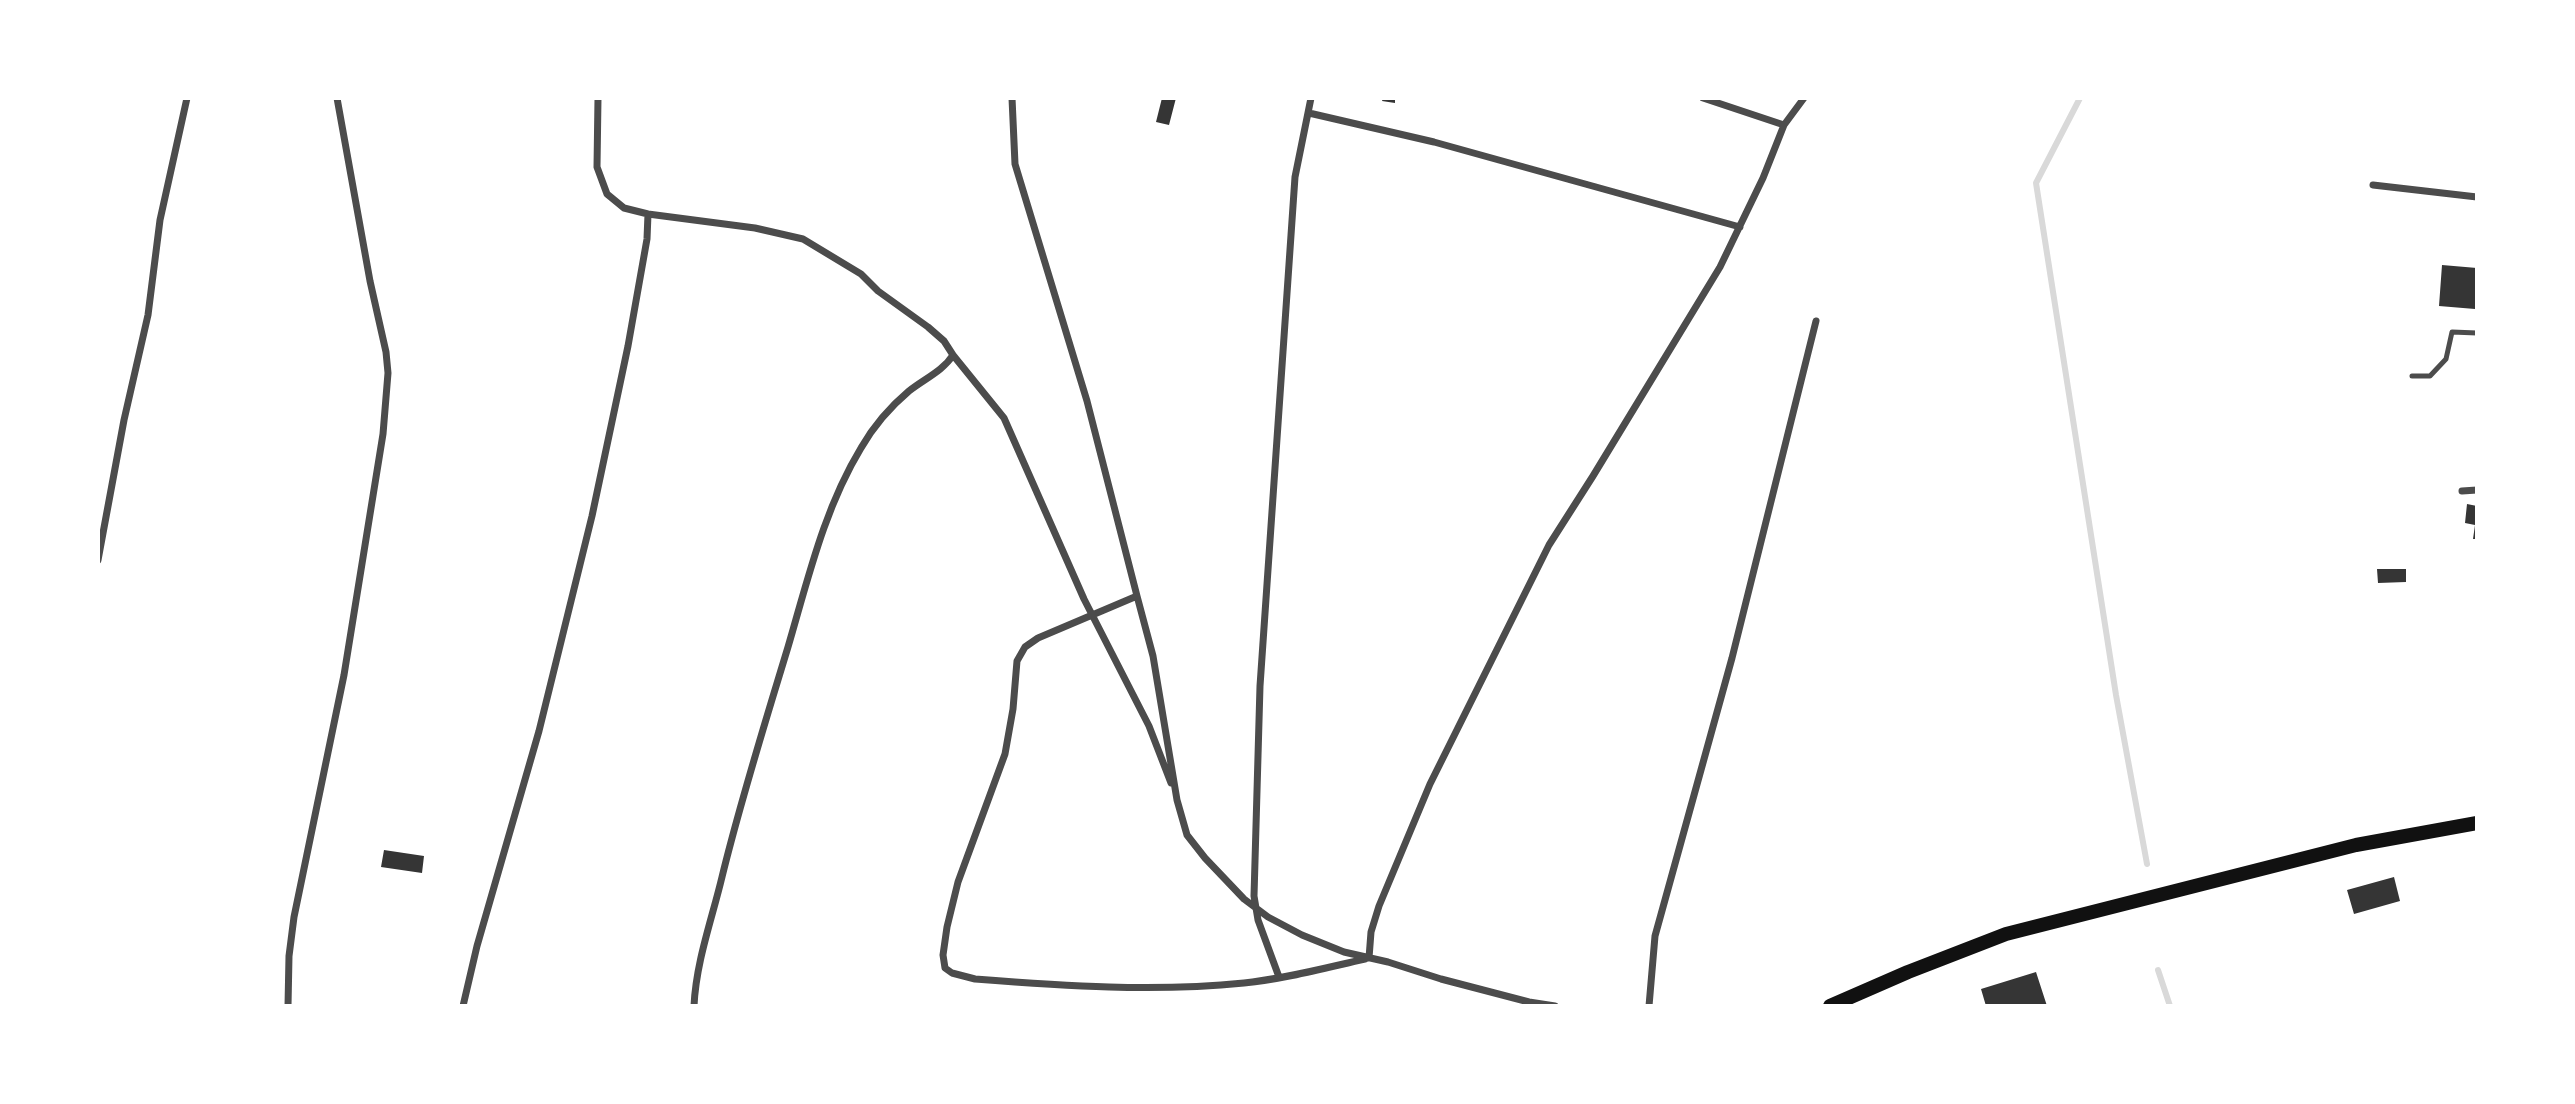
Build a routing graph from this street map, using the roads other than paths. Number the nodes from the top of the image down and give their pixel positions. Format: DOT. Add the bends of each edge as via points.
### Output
graph roads {
  1 [pos="187,98"];
  2 [pos="337,98"];
  3 [pos="598,98"];
  4 [pos="1012,98"];
  5 [pos="1311,98"];
  6 [pos="1703,98"];
  7 [pos="1804,98"];
  8 [pos="1309,113"];
  9 [pos="1784,125"];
  10 [pos="2373,185"];
  11 [pos="2477,197"];
  12 [pos="648,215"];
  13 [pos="1740,227"];
  14 [pos="1816,321"];
  15 [pos="2477,334"];
  16 [pos="953,355"];
  17 [pos="2412,376"];
  18 [pos="2477,490"];
  19 [pos="2462,491"];
  20 [pos="98,560"];
  21 [pos="1137,596"];
  22 [pos="1091,614"];
  23 [pos="1177,800"];
  24 [pos="2477,823"];
  25 [pos="1256,908"];
  26 [pos="1369,958"];
  27 [pos="1279,977"];
  28 [pos="288,1006"];
  29 [pos="463,1006"];
  30 [pos="694,1006"];
  31 [pos="1555,1006"];
  32 [pos="1649,1006"];
  33 [pos="1830,1006"];
  1 -- 20 [label="street"];
  2 -- 28 [label="street" via="386,352 387,396 344,675 294,917"];
  3 -- 12 [label="street" via="595,151 601,181 607,194 624,208"];
  4 -- 21 [label="street" via="1015,164 1087,401"];
  5 -- 8 [label="street"];
  6 -- 9 [label="street"];
  7 -- 9 [label="street"];
  8 -- 13 [label="street" via="1433,142"];
  8 -- 25 [label="street" via="1295,177 1261,672"];
  9 -- 13 [label="street"];
  10 -- 11 [label="street"];
  12 -- 16 [label="street" via="755,228 803,239 861,274 936,334"];
  12 -- 29 [label="street" via="628,346 592,516"];
  13 -- 26 [label="street" via="1549,545 1430,784 1379,906"];
  14 -- 32 [label="street" via="1732,659 1655,936"];
  15 -- 17 [label="lane" via="2452,332 2446,359 2430,376"];
  16 -- 22 [label="street" via="1004,418"];
  16 -- 30 [label="street" via="947,365 907,392 877,425 861,447 832,508 741,797 703,947"];
  18 -- 19 [label="street"];
  21 -- 22 [label="street"];
  21 -- 23 [label="street" via="1153,656"];
  22 -- 23 [label="street" via="1149,726"];
  22 -- 27 [label="street" via="1038,638 1025,647 1017,661 1005,754 958,882 947,927 945,968 975,979 1117,988"];
  23 -- 25 [label="street" via="1187,835"];
  24 -- 33 [label="main road" via="2356,845 2007,934"];
  25 -- 26 [label="street" via="1313,940"];
  25 -- 27 [label="street"];
  26 -- 27 [label="street"];
  26 -- 31 [label="street"];
}
